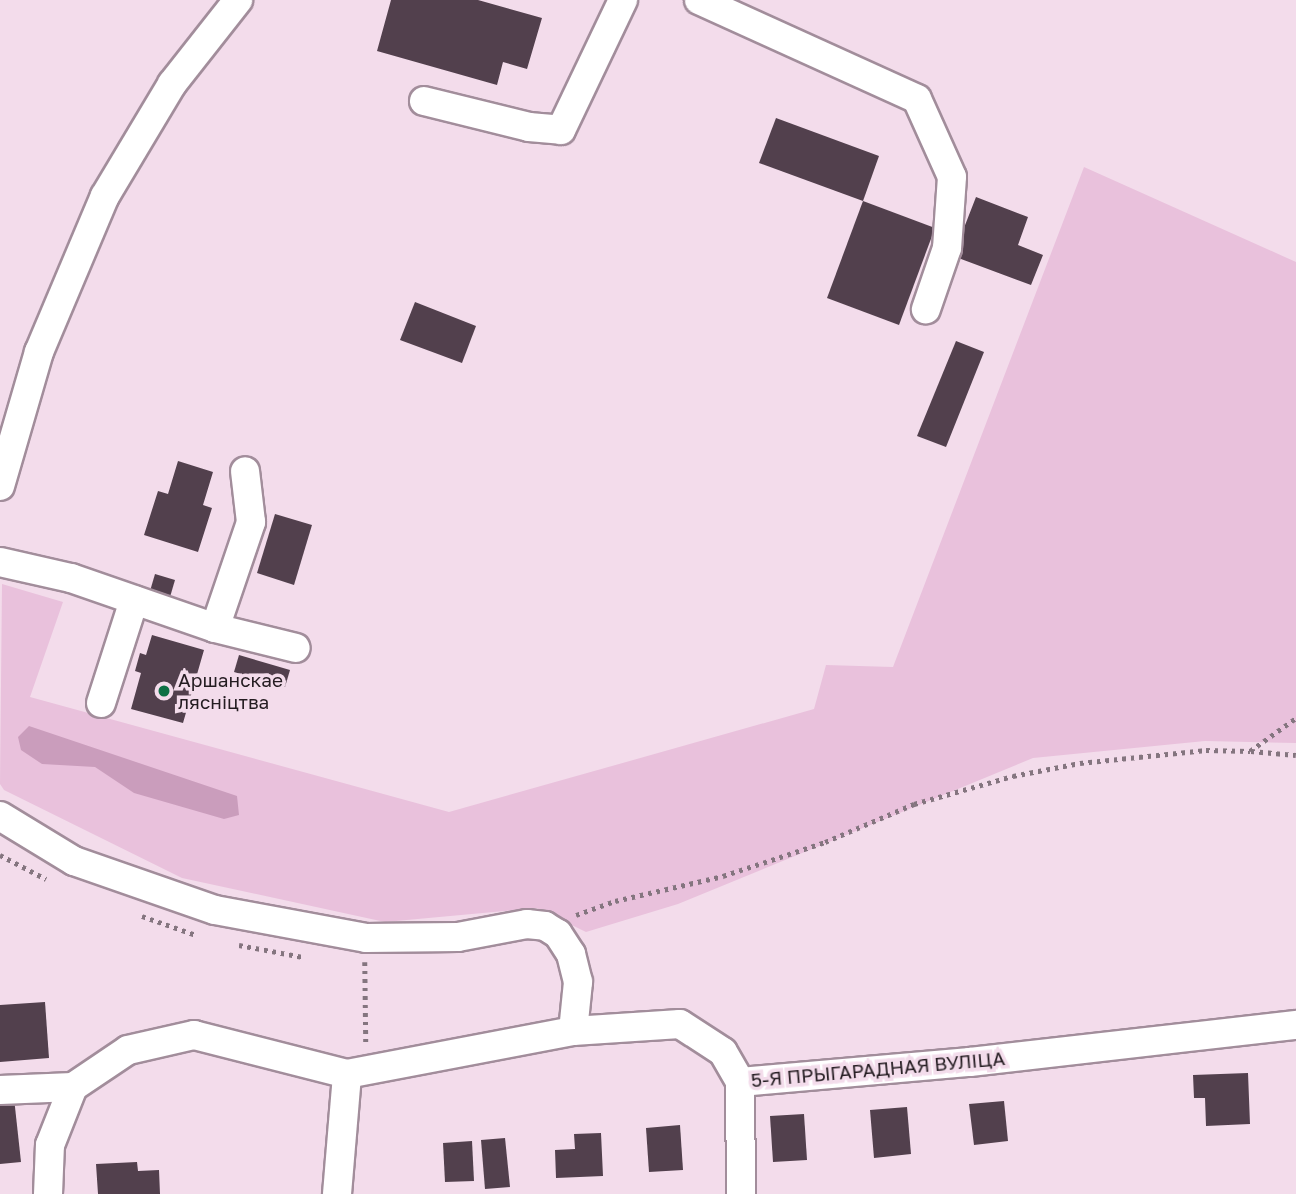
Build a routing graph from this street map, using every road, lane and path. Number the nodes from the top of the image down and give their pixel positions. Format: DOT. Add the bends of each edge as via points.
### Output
graph roads {
  1 [pos="238,0"];
  2 [pos="623,0"];
  3 [pos="699,0"];
  4 [pos="424,101"];
  5 [pos="926,309"];
  6 [pos="245,471"];
  7 [pos="0,486"];
  8 [pos="0,562"];
  9 [pos="134,600"];
  10 [pos="215,628"];
  11 [pos="296,648"];
  12 [pos="101,703"];
  13 [pos="1296,718"];
  14 [pos="1250,751"];
  15 [pos="1296,755"];
  16 [pos="0,817"];
  17 [pos="0,855"];
  18 [pos="56,884"];
  19 [pos="133,913"];
  20 [pos="545,926"];
  21 [pos="209,938"];
  22 [pos="234,944"];
  23 [pos="311,957"];
  24 [pos="352,960"];
  25 [pos="1296,1026"];
  26 [pos="573,1031"];
  27 [pos="356,1073"];
  28 [pos="740,1082"];
  29 [pos="73,1087"];
  30 [pos="0,1090"];
  31 [pos="48,1194"];
  32 [pos="337,1194"];
  33 [pos="741,1194"];
  1 -- 7 [label="street" via="172,85 105,196 39,352"];
  2 -- 4 [label="street" via="561,130 529,127"];
  3 -- 5 [label="street" via="917,99 952,177 947,248"];
  6 -- 10 [label="street" via="251,522"];
  8 -- 9 [label="street" via="71,578"];
  9 -- 10 [label="street"];
  9 -- 12 [label="street"];
  10 -- 11 [label="street"];
  13 -- 14 [label="path"];
  14 -- 15 [label="path"];
  14 -- 20 [label="path" via="1206,750 1093,761 1013,776 914,804 825,842 723,876 615,901"];
  16 -- 20 [label="street" via="74,861 215,910 366,938 458,937 527,924"];
  17 -- 18 [label="path"];
  19 -- 21 [label="path"];
  20 -- 26 [label="street" via="558,934 571,954 578,982"];
  22 -- 23 [label="path"];
  24 -- 27 [label="path" via="365,961"];
  25 -- 28 [label="street, 5-Я ПРЫГАРАДНАЯ ВУЛІЦА"];
  26 -- 27 [label="street, 5-Я ПРЫГАРАДНАЯ ВУЛІЦА"];
  26 -- 28 [label="street, 5-Я ПРЫГАРАДНАЯ ВУЛІЦА" via="680,1024 723,1052"];
  27 -- 29 [label="street, 5-Я ПРЫГАРАДНАЯ ВУЛІЦА" via="194,1035 128,1050"];
  27 -- 32 [label="street"];
  28 -- 33 [label="street"];
  29 -- 30 [label="street"];
  29 -- 31 [label="street" via="50,1145"];
}
